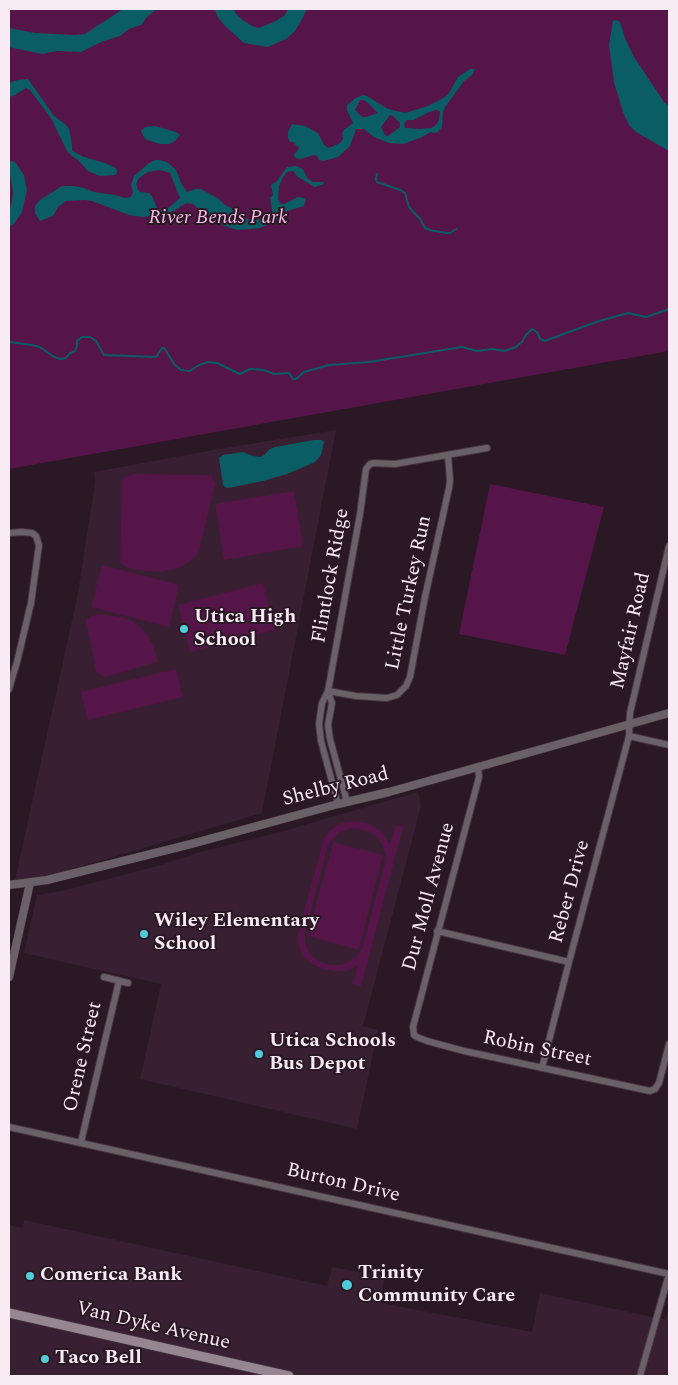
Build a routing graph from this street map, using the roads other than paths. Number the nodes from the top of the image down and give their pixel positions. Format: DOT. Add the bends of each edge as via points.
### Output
graph roads {
  1 [pos="487,448"];
  2 [pos="448,455"];
  3 [pos="9,533"];
  4 [pos="669,546"];
  5 [pos="9,688"];
  6 [pos="328,691"];
  7 [pos="669,713"];
  8 [pos="629,724"];
  9 [pos="629,736"];
  10 [pos="331,744"];
  11 [pos="669,745"];
  12 [pos="322,746"];
  13 [pos="478,768"];
  14 [pos="347,802"];
  15 [pos="338,804"];
  16 [pos="30,883"];
  17 [pos="9,885"];
  18 [pos="437,931"];
  19 [pos="569,962"];
  20 [pos="9,977"];
  21 [pos="104,977"];
  22 [pos="119,981"];
  23 [pos="128,983"];
  24 [pos="414,1035"];
  25 [pos="669,1044"];
  26 [pos="542,1068"];
  27 [pos="9,1126"];
  28 [pos="81,1142"];
  29 [pos="669,1274"];
  30 [pos="9,1313"];
  31 [pos="289,1376"];
  32 [pos="640,1376"];
  1 -- 2 [label="street"];
  2 -- 6 [label="street, Flintlock Ridge" via="395,464 374,463 368,467 364,475"];
  2 -- 6 [label="street, Little Turkey Run" via="448,496 406,686 397,695 386,698"];
  3 -- 5 [label="street" via="26,532 36,536 39,545 34,591"];
  4 -- 8 [label="street, Mayfair Road"];
  6 -- 10 [label="street, Flintlock Ridge" via="332,703 328,725"];
  6 -- 12 [label="street, Flintlock Ridge" via="319,724"];
  7 -- 8 [label="street, Shelby Road"];
  8 -- 9 [label="street, Reber Drive"];
  8 -- 13 [label="street, Shelby Road"];
  9 -- 11 [label="street"];
  9 -- 19 [label="street, Reber Drive"];
  10 -- 12 [label="street"];
  10 -- 14 [label="street, Flintlock Ridge"];
  12 -- 15 [label="street, Flintlock Ridge"];
  13 -- 14 [label="street, Shelby Road"];
  13 -- 18 [label="street, Dur Moll Avenue"];
  14 -- 15 [label="street, Shelby Road"];
  15 -- 16 [label="street, Shelby Road"];
  16 -- 17 [label="street, Shelby Road"];
  16 -- 20 [label="street"];
  18 -- 19 [label="street"];
  18 -- 24 [label="street, Dur Moll Avenue" via="413,1027"];
  19 -- 26 [label="street, Reber Drive"];
  21 -- 22 [label="street"];
  22 -- 23 [label="street"];
  22 -- 28 [label="street, Orene Street"];
  24 -- 26 [label="street, Robin Street" via="427,1041"];
  25 -- 26 [label="street, Robin Street" via="659,1083 650,1091"];
  27 -- 28 [label="street, Burton Drive"];
  28 -- 29 [label="street, Burton Drive"];
  29 -- 32 [label="street"];
  30 -- 31 [label="main road, Van Dyke Avenue"];
}
